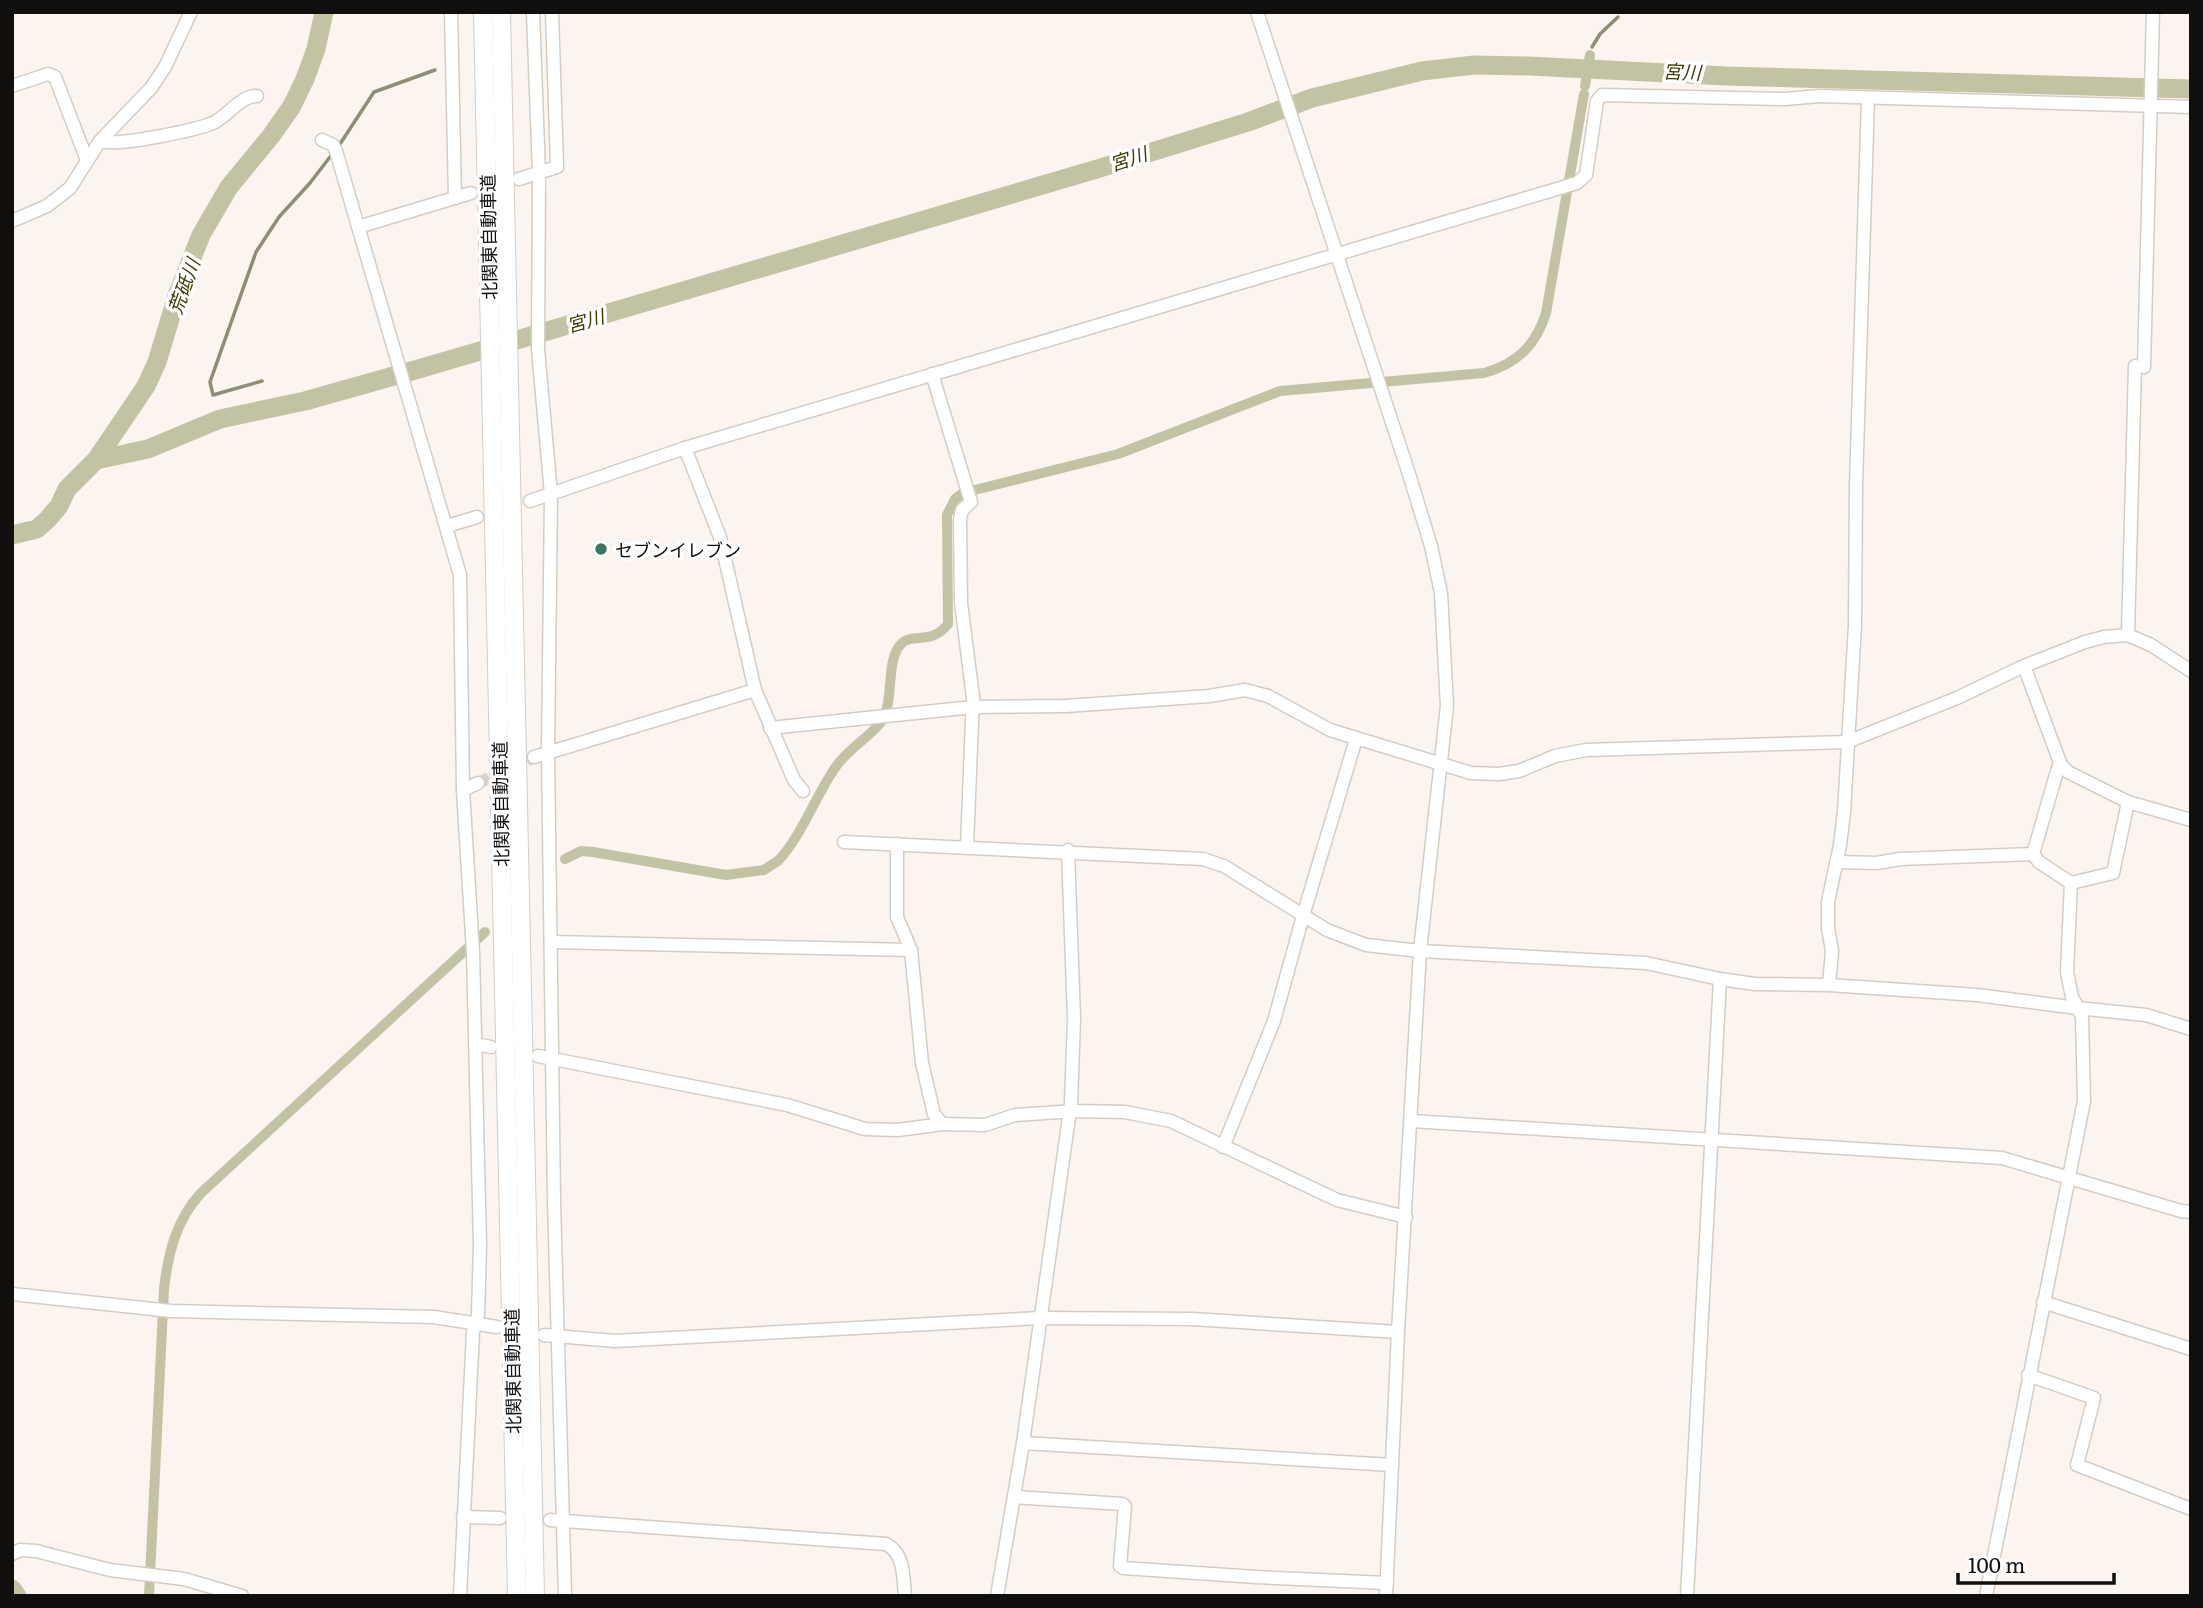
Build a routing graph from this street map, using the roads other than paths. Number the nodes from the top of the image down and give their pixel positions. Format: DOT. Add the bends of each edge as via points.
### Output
graph roads {
  1 [pos="191,12"];
  2 [pos="451,12"];
  3 [pos="483,12"];
  4 [pos="501,12"];
  5 [pos="533,12"];
  6 [pos="552,12"];
  7 [pos="1257,12"];
  8 [pos="2153,12"];
  9 [pos="12,86"];
  10 [pos="257,96"];
  11 [pos="1868,98"];
  12 [pos="2151,103"];
  13 [pos="2191,107"];
  14 [pos="322,139"];
  15 [pos="100,141"];
  16 [pos="87,160"];
  17 [pos="539,173"];
  18 [pos="519,179"];
  19 [pos="471,193"];
  20 [pos="456,198"];
  21 [pos="12,221"];
  22 [pos="358,227"];
  23 [pos="1336,254"];
  24 [pos="932,374"];
  25 [pos="685,448"];
  26 [pos="551,494"];
  27 [pos="530,501"];
  28 [pos="477,517"];
  29 [pos="447,526"];
  30 [pos="2128,635"];
  31 [pos="2024,666"];
  32 [pos="2191,671"];
  33 [pos="754,690"];
  34 [pos="973,708"];
  35 [pos="770,728"];
  36 [pos="1356,739"];
  37 [pos="1847,742"];
  38 [pos="548,753"];
  39 [pos="534,757"];
  40 [pos="1442,762"];
  41 [pos="2061,765"];
  42 [pos="478,783"];
  43 [pos="463,790"];
  44 [pos="803,791"];
  45 [pos="2128,802"];
  46 [pos="2191,820"];
  47 [pos="844,842"];
  48 [pos="897,844"];
  49 [pos="967,846"];
  50 [pos="1068,850"];
  51 [pos="2033,854"];
  52 [pos="1837,862"];
  53 [pos="2071,883"];
  54 [pos="1303,916"];
  55 [pos="552,942"];
  56 [pos="911,950"];
  57 [pos="1420,951"];
  58 [pos="1720,979"];
  59 [pos="1829,985"];
  60 [pos="2077,1008"];
  61 [pos="2191,1029"];
  62 [pos="475,1045"];
  63 [pos="491,1047"];
  64 [pos="538,1056"];
  65 [pos="553,1058"];
  66 [pos="1068,1113"];
  67 [pos="1411,1121"];
  68 [pos="942,1124"];
  69 [pos="1711,1140"];
  70 [pos="1223,1147"];
  71 [pos="2068,1177"];
  72 [pos="2191,1212"];
  73 [pos="1406,1217"];
  74 [pos="12,1294"];
  75 [pos="2043,1302"];
  76 [pos="1040,1318"];
  77 [pos="475,1323"];
  78 [pos="497,1327"];
  79 [pos="1398,1332"];
  80 [pos="544,1335"];
  81 [pos="560,1335"];
  82 [pos="2191,1349"];
  83 [pos="2028,1375"];
  84 [pos="1023,1443"];
  85 [pos="1392,1465"];
  86 [pos="1014,1497"];
  87 [pos="2191,1509"];
  88 [pos="463,1517"];
  89 [pos="500,1518"];
  90 [pos="556,1521"];
  91 [pos="12,1555"];
  92 [pos="1386,1589"];
  93 [pos="242,1596"];
  94 [pos="460,1596"];
  95 [pos="517,1596"];
  96 [pos="535,1596"];
  97 [pos="565,1596"];
  98 [pos="905,1596"];
  99 [pos="997,1596"];
  100 [pos="1687,1596"];
  101 [pos="1986,1596"];
  1 -- 15 [label="street" via="152,88"];
  2 -- 20 [label="street"];
  3 -- 95 [label="highway, 北関東自動車道"];
  4 -- 96 [label="highway, 北関東自動車道"];
  5 -- 17 [label="street"];
  6 -- 17 [label="street" via="557,167"];
  7 -- 23 [label="street"];
  8 -- 12 [label="street"];
  9 -- 16 [label="street" via="48,74 55,77"];
  10 -- 15 [label="street" via="197,128 127,141"];
  11 -- 12 [label="street"];
  11 -- 23 [label="street" via="1602,95 1597,101 1586,175 1577,183"];
  11 -- 37 [label="street" via="1855,625"];
  12 -- 13 [label="street"];
  12 -- 30 [label="street"];
  14 -- 22 [label="street" via="336,151"];
  15 -- 16 [label="street"];
  16 -- 21 [label="street" via="57,200"];
  17 -- 18 [label="street"];
  17 -- 26 [label="street" via="536,314"];
  19 -- 20 [label="street"];
  20 -- 22 [label="street"];
  22 -- 29 [label="street"];
  23 -- 24 [label="street"];
  23 -- 40 [label="street" via="1431,546 1441,593 1447,706"];
  24 -- 25 [label="street"];
  24 -- 34 [label="street" via="971,502 962,510 960,520 961,603"];
  25 -- 26 [label="street"];
  25 -- 33 [label="street" via="720,537"];
  26 -- 27 [label="street"];
  26 -- 38 [label="street"];
  28 -- 29 [label="street"];
  29 -- 43 [label="street" via="460,575"];
  30 -- 31 [label="street" via="2085,642"];
  30 -- 32 [label="street"];
  31 -- 37 [label="street"];
  31 -- 41 [label="street"];
  33 -- 35 [label="street"];
  33 -- 38 [label="street"];
  34 -- 35 [label="street"];
  34 -- 36 [label="street" via="1066,706 1245,690 1268,696"];
  34 -- 49 [label="street"];
  35 -- 44 [label="street"];
  36 -- 40 [label="street"];
  36 -- 54 [label="street"];
  37 -- 40 [label="street" via="1586,750 1499,774 1471,773"];
  37 -- 52 [label="street"];
  38 -- 39 [label="street"];
  38 -- 55 [label="street"];
  40 -- 57 [label="street"];
  41 -- 45 [label="street"];
  41 -- 51 [label="street"];
  42 -- 43 [label="street"];
  43 -- 62 [label="street"];
  45 -- 46 [label="street"];
  45 -- 53 [label="street" via="2113,873"];
  47 -- 48 [label="street"];
  48 -- 49 [label="street"];
  48 -- 56 [label="street" via="897,917"];
  49 -- 50 [label="street"];
  50 -- 54 [label="street" via="1203,859 1224,866"];
  50 -- 66 [label="street" via="1074,1065"];
  51 -- 52 [label="street"];
  51 -- 53 [label="street"];
  52 -- 59 [label="street" via="1828,902"];
  53 -- 60 [label="street" via="2067,972"];
  54 -- 57 [label="street" via="1356,942"];
  54 -- 70 [label="street" via="1275,1021"];
  55 -- 56 [label="street"];
  55 -- 65 [label="street"];
  56 -- 68 [label="street" via="922,1063 934,1114"];
  57 -- 58 [label="street" via="1646,963"];
  57 -- 67 [label="street"];
  58 -- 59 [label="street"];
  58 -- 69 [label="street"];
  59 -- 60 [label="street" via="1977,995"];
  60 -- 61 [label="street" via="2146,1015"];
  60 -- 71 [label="street" via="2082,1016 2084,1101"];
  62 -- 63 [label="street"];
  62 -- 77 [label="street" via="480,1245"];
  64 -- 65 [label="street"];
  65 -- 68 [label="street" via="786,1105 865,1129"];
  65 -- 81 [label="street"];
  66 -- 68 [label="street" via="1015,1115 985,1125"];
  66 -- 70 [label="street" via="1125,1112 1159,1117"];
  66 -- 76 [label="street"];
  67 -- 69 [label="street"];
  67 -- 73 [label="street"];
  69 -- 71 [label="street" via="2002,1158"];
  69 -- 100 [label="street"];
  70 -- 73 [label="street" via="1337,1200"];
  71 -- 72 [label="street"];
  71 -- 75 [label="street"];
  73 -- 79 [label="street"];
  74 -- 77 [label="street" via="155,1310 426,1317"];
  75 -- 82 [label="street"];
  75 -- 83 [label="street"];
  76 -- 79 [label="street" via="1192,1319"];
  76 -- 81 [label="street" via="615,1340"];
  76 -- 84 [label="street"];
  77 -- 78 [label="street"];
  77 -- 88 [label="street"];
  79 -- 85 [label="street"];
  80 -- 81 [label="street"];
  81 -- 90 [label="street"];
  83 -- 87 [label="street" via="2094,1398 2077,1465"];
  83 -- 101 [label="street"];
  84 -- 85 [label="street"];
  84 -- 86 [label="street"];
  85 -- 92 [label="street"];
  86 -- 92 [label="street" via="1122,1504 1123,1568"];
  86 -- 99 [label="street"];
  88 -- 89 [label="street"];
  88 -- 94 [label="street"];
  90 -- 97 [label="street"];
  90 -- 98 [label="street" via="876,1542 897,1553"];
  91 -- 93 [label="street" via="20,1550 36,1551 98,1568 184,1579"];
}
